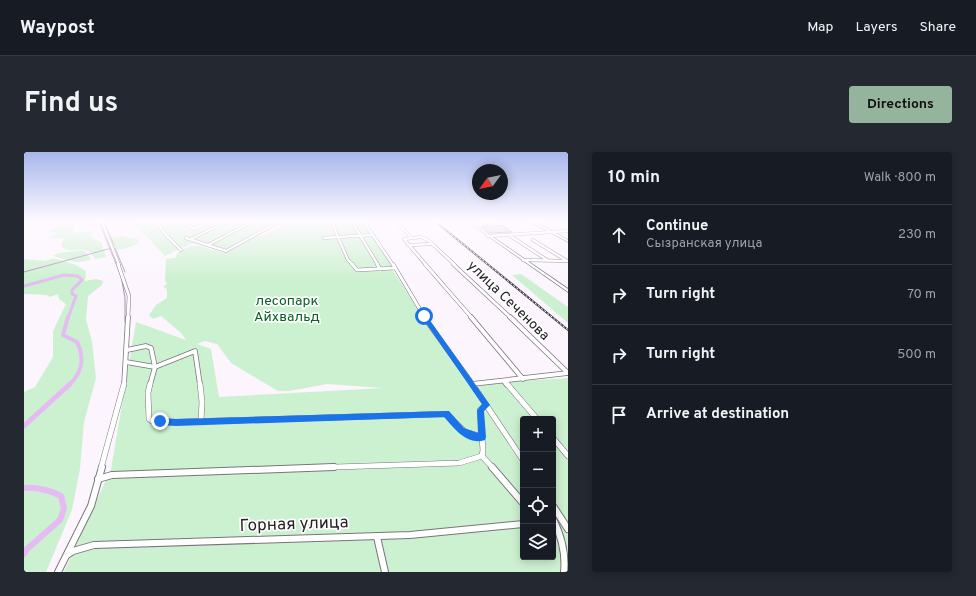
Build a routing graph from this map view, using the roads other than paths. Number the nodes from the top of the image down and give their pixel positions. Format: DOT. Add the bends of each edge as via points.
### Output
graph roads {
  1 [pos="110,242"];
  2 [pos="173,242"];
  3 [pos="198,242"];
  4 [pos="215,242"];
  5 [pos="242,242"];
  6 [pos="340,242"];
  7 [pos="363,242"];
  8 [pos="377,242"];
  9 [pos="405,242"];
  10 [pos="429,242"];
  11 [pos="496,242"];
  12 [pos="519,242"];
  13 [pos="536,242"];
  14 [pos="432,244"];
  15 [pos="208,245"];
  16 [pos="408,245"];
  17 [pos="181,250"];
  18 [pos="523,260"];
  19 [pos="547,260"];
  20 [pos="568,261"];
  21 [pos="395,268"];
  22 [pos="380,269"];
  23 [pos="568,290"];
  24 [pos="127,350"];
  25 [pos="126,362"];
  26 [pos="155,367"];
  27 [pos="568,373"];
  28 [pos="523,379"];
  29 [pos="504,381"];
  30 [pos="472,384"];
  31 [pos="486,405"];
  32 [pos="534,416"];
  33 [pos="201,422"];
  34 [pos="482,437"];
  35 [pos="556,442"];
  36 [pos="482,456"];
  37 [pos="520,456"];
  38 [pos="568,456"];
  39 [pos="98,479"];
  40 [pos="520,500"];
  41 [pos="556,511"];
  42 [pos="562,520"];
  43 [pos="556,521"];
  44 [pos="520,524"];
  45 [pos="555,524"];
  46 [pos="568,529"];
  47 [pos="377,537"];
  48 [pos="67,556"];
  49 [pos="58,572"];
  50 [pos="385,572"];
  51 [pos="564,572"];
  1 -- 24 [label="street" via="129,296"];
  2 -- 17 [label="street"];
  3 -- 15 [label="street"];
  4 -- 15 [label="street"];
  5 -- 15 [label="street" via="226,250"];
  6 -- 22 [label="street" via="354,268"];
  7 -- 22 [label="street"];
  8 -- 21 [label="street"];
  9 -- 16 [label="street"];
  10 -- 14 [label="street, улица Сеченова"];
  11 -- 18 [label="main road"];
  12 -- 19 [label="street"];
  13 -- 20 [label="street"];
  14 -- 16 [label="street"];
  14 -- 27 [label="street, улица Сеченова"];
  16 -- 28 [label="street"];
  18 -- 19 [label="street"];
  18 -- 23 [label="main road"];
  19 -- 20 [label="street"];
  21 -- 22 [label="street"];
  21 -- 30 [label="street" via="424,316"];
  24 -- 25 [label="street"];
  24 -- 26 [label="street" via="150,346"];
  25 -- 26 [label="street"];
  25 -- 39 [label="street" via="125,381"];
  26 -- 33 [label="street" via="148,393 149,419"];
  26 -- 33 [label="street" via="195,351 202,402"];
  27 -- 28 [label="street"];
  28 -- 29 [label="street"];
  29 -- 30 [label="street"];
  29 -- 32 [label="street"];
  30 -- 31 [label="street"];
  31 -- 34 [label="street" via="480,410"];
  31 -- 37 [label="street"];
  33 -- 34 [label="street" via="446,414 461,431 471,436"];
  34 -- 36 [label="street"];
  35 -- 38 [label="street"];
  36 -- 39 [label="street" via="459,463 112,475"];
  36 -- 40 [label="street"];
  39 -- 48 [label="street" via="91,506"];
  41 -- 42 [label="street"];
  42 -- 43 [label="street"];
  42 -- 46 [label="street"];
  44 -- 47 [label="street, Горная улица"];
  45 -- 51 [label="street" via="564,548"];
  47 -- 48 [label="street, Горная улица" via="94,544 73,551"];
  47 -- 50 [label="street"];
  48 -- 49 [label="street"];
}
